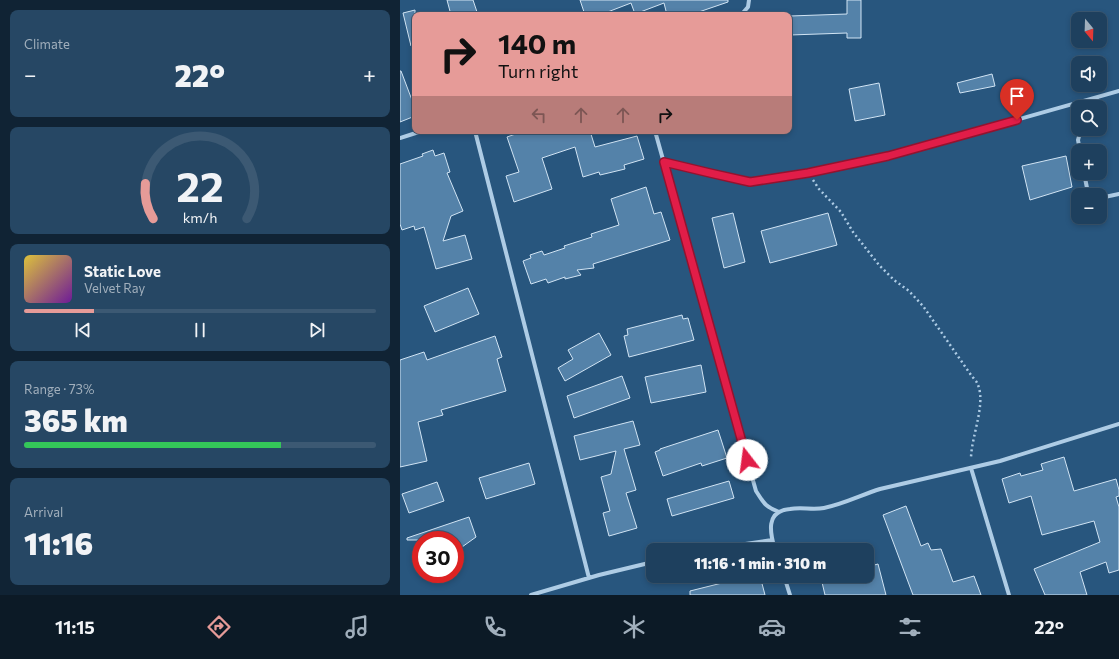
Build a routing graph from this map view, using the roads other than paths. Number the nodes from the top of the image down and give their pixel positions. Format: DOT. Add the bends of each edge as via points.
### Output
graph roads {
  1 [pos="749,0"];
  2 [pos="744,12"];
  3 [pos="1119,91"];
  4 [pos="1096,98"];
  5 [pos="413,134"];
  6 [pos="476,134"];
  7 [pos="656,134"];
  8 [pos="400,138"];
  9 [pos="664,162"];
  10 [pos="1119,194"];
  11 [pos="1107,197"];
  12 [pos="1119,424"];
  13 [pos="971,468"];
  14 [pos="779,512"];
  15 [pos="772,540"];
  16 [pos="752,543"];
  17 [pos="773,543"];
  18 [pos="646,564"];
  19 [pos="589,578"];
  20 [pos="786,583"];
  21 [pos="531,595"];
  22 [pos="790,595"];
  23 [pos="1009,595"];
  1 -- 2 [label="street"];
  3 -- 4 [label="street"];
  4 -- 9 [label="street" via="888,156 750,182"];
  5 -- 8 [label="street"];
  6 -- 19 [label="street"];
  7 -- 9 [label="street"];
  9 -- 14 [label="street" via="756,490 769,508"];
  10 -- 11 [label="street"];
  12 -- 13 [label="street"];
  13 -- 14 [label="street" via="880,489 838,505"];
  13 -- 23 [label="street"];
  14 -- 15 [label="street" via="772,520"];
  15 -- 16 [label="street"];
  15 -- 17 [label="street"];
  18 -- 19 [label="street"];
  19 -- 21 [label="street"];
  20 -- 22 [label="street"];
}
